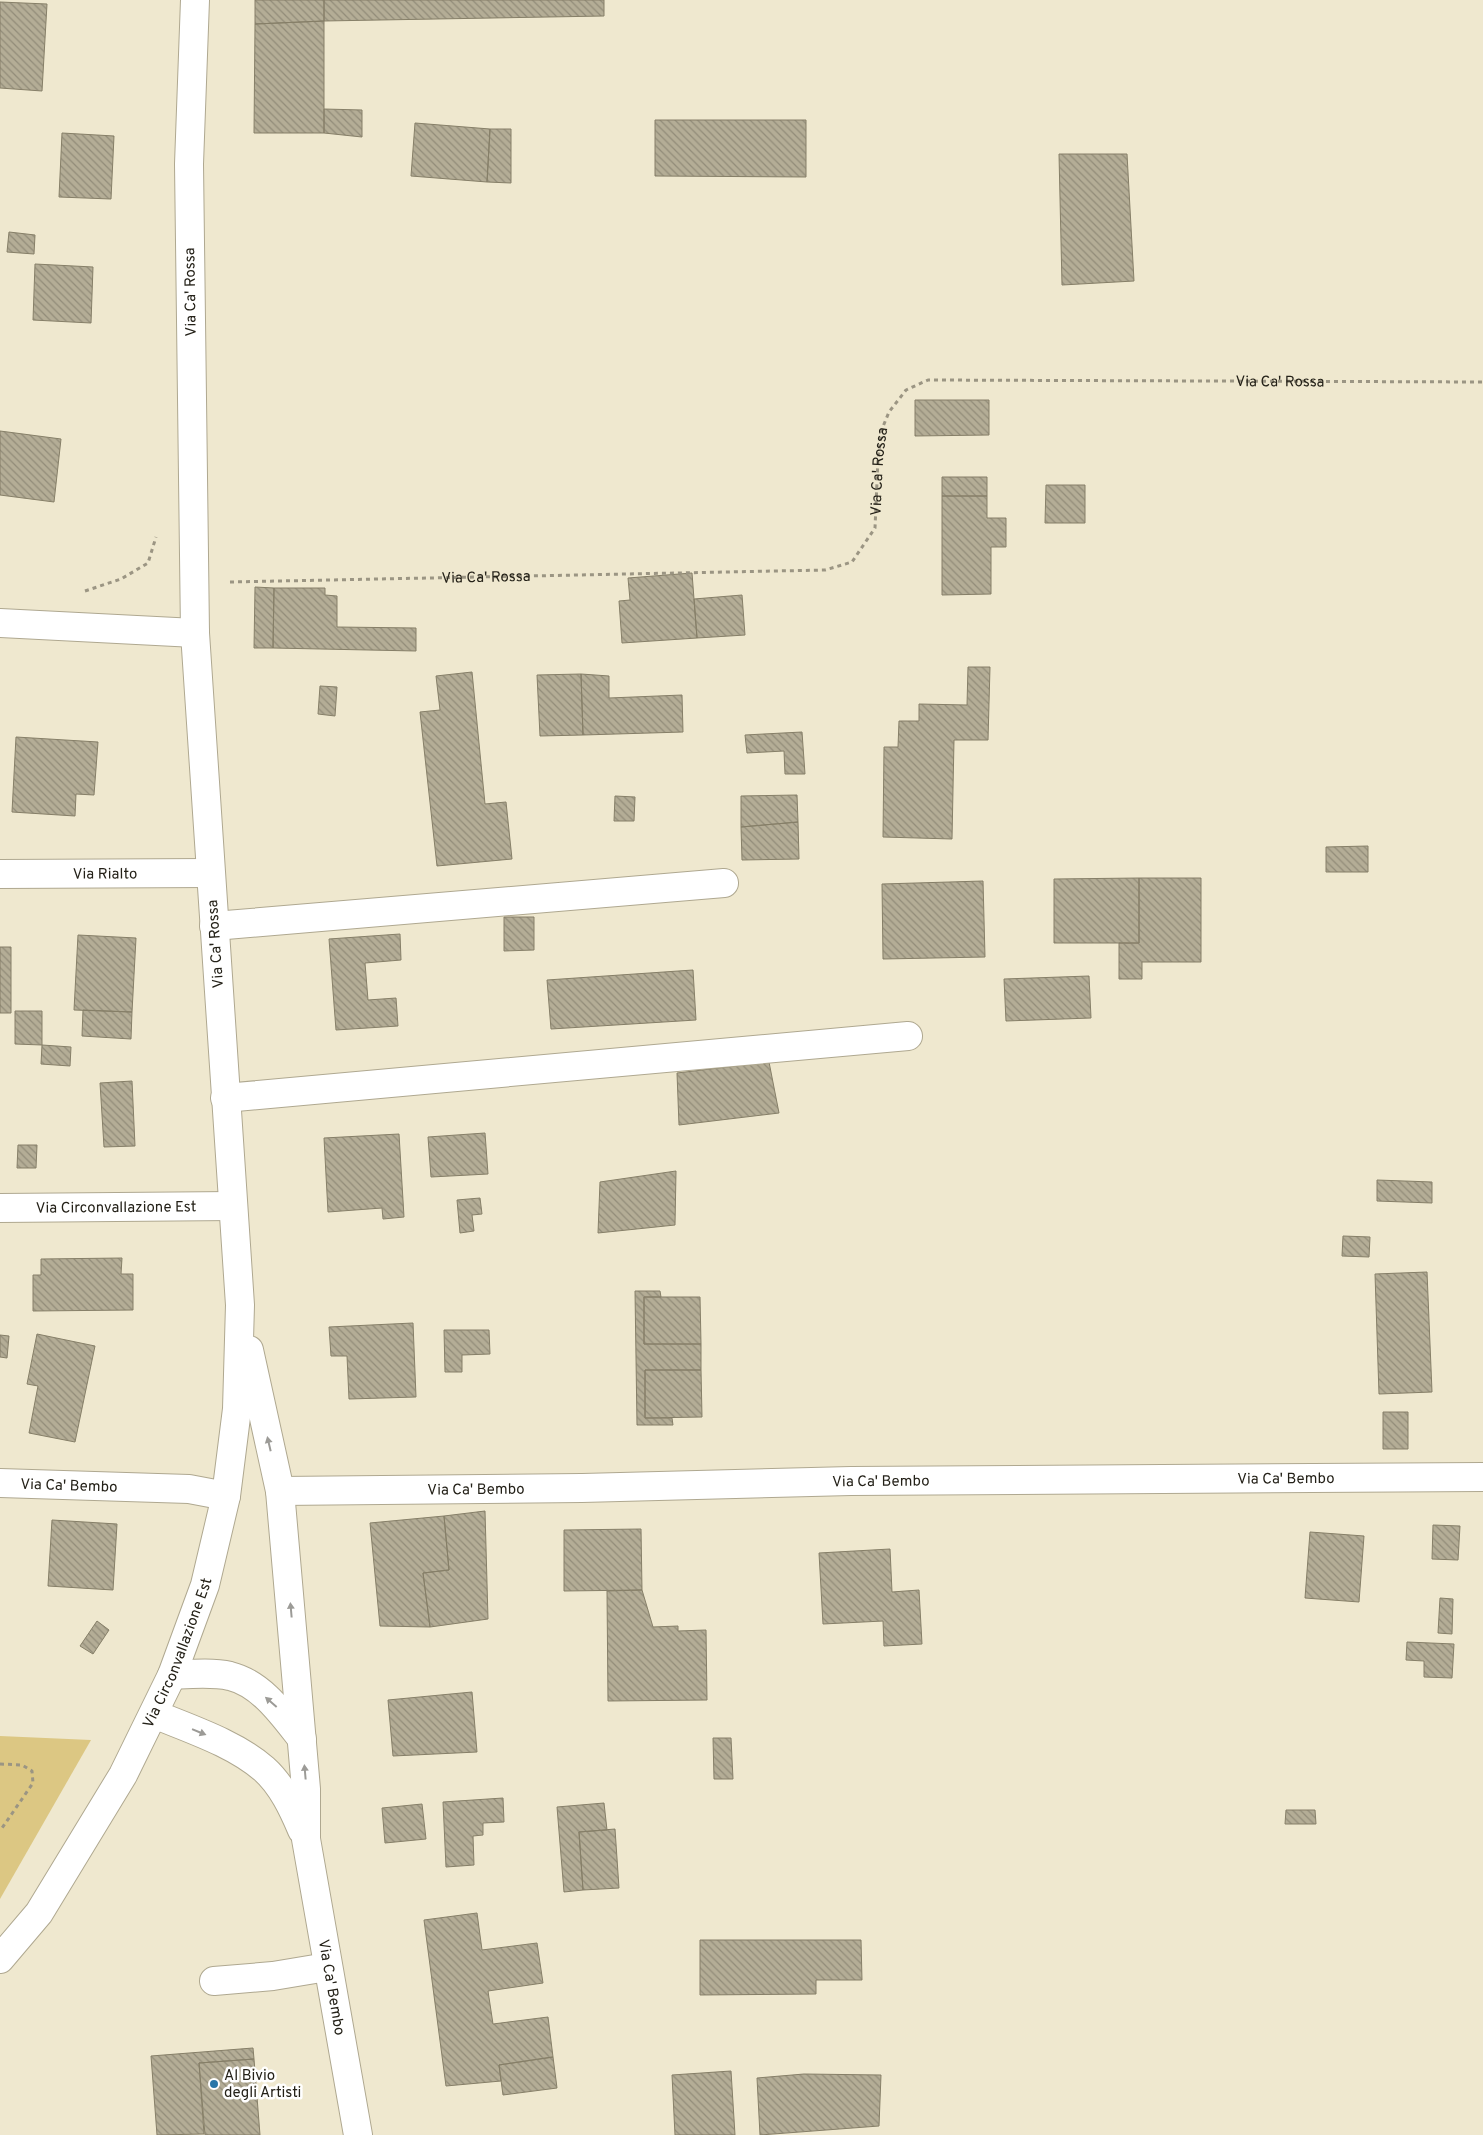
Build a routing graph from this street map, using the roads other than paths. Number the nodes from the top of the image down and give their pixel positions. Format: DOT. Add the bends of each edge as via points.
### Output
graph roads {
  1 [pos="195,0"];
  2 [pos="0,623"];
  3 [pos="195,633"];
  4 [pos="210,873"];
  5 [pos="0,874"];
  6 [pos="724,883"];
  7 [pos="214,926"];
  8 [pos="908,1036"];
  9 [pos="225,1098"];
  10 [pos="233,1206"];
  11 [pos="0,1208"];
  12 [pos="240,1305"];
  13 [pos="1483,1477"];
  14 [pos="0,1483"];
  15 [pos="280,1491"];
  16 [pos="226,1496"];
  17 [pos="172,1675"];
  18 [pos="154,1714"];
  19 [pos="302,1739"];
  20 [pos="306,1838"];
  21 [pos="0,1960"];
  22 [pos="327,1967"];
  23 [pos="214,1981"];
  24 [pos="358,2135"];
  1 -- 3 [label="street, Via Ca' Rossa" via="189,164"];
  2 -- 3 [label="street"];
  3 -- 4 [label="street, Via Ca' Rossa"];
  4 -- 5 [label="street, Via Rialto"];
  4 -- 7 [label="street, Via Ca' Rossa"];
  6 -- 7 [label="street"];
  7 -- 9 [label="street, Via Ca' Rossa"];
  8 -- 9 [label="street"];
  9 -- 10 [label="street, Via Ca' Rossa"];
  10 -- 11 [label="street, Via Circonvallazione Est"];
  10 -- 12 [label="street, Via Ca' Rossa"];
  15 -- 12 [label="street, Via Ca' Bembo, one-way"];
  12 -- 16 [label="street, Via Circonvallazione Est" via="237,1409"];
  13 -- 15 [label="street, Via Ca' Bembo" via="851,1481"];
  14 -- 16 [label="street, Via Ca' Bembo" via="189,1489"];
  19 -- 15 [label="street, Via Ca' Bembo, one-way"];
  16 -- 17 [label="street, Via Circonvallazione Est" via="205,1585"];
  17 -- 18 [label="street, Via Circonvallazione Est"];
  19 -- 17 [label="street, one-way" via="275,1704 252,1686 231,1677"];
  18 -- 20 [label="street, Via Ca' Bembo, one-way" via="220,1740 264,1769 290,1801"];
  18 -- 21 [label="street, Via Circonvallazione Est" via="123,1775 39,1913"];
  20 -- 19 [label="street, Via Ca' Bembo, one-way"];
  20 -- 22 [label="street, Via Ca' Bembo"];
  22 -- 23 [label="street"];
  22 -- 24 [label="street, Via Ca' Bembo"];
}
